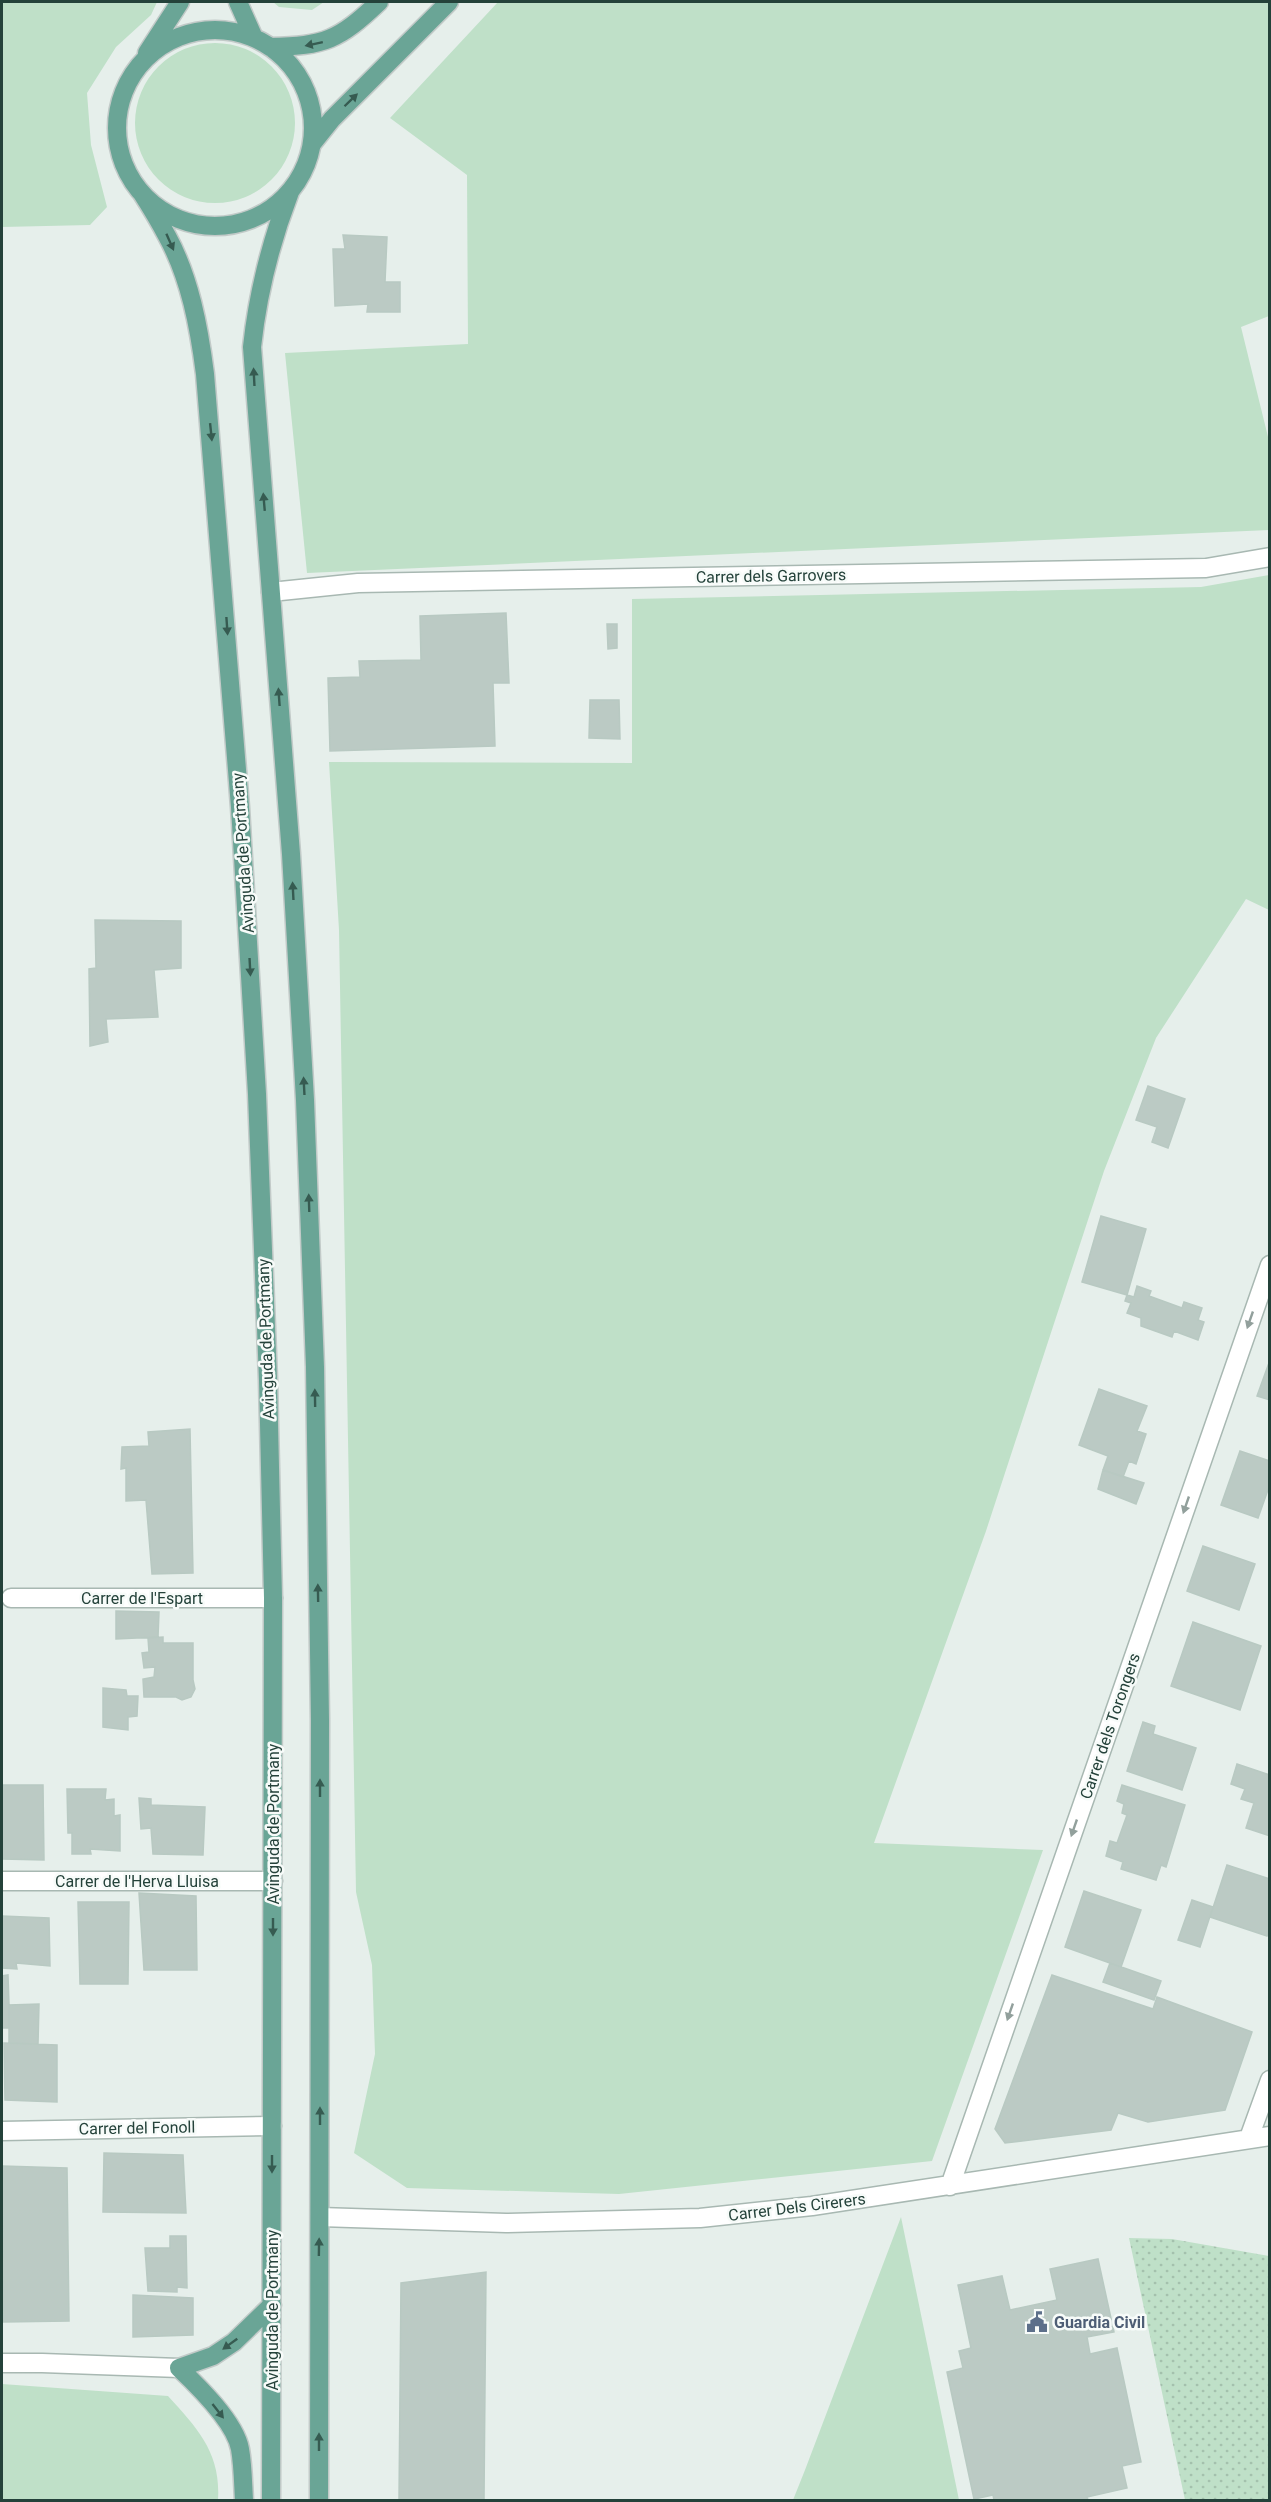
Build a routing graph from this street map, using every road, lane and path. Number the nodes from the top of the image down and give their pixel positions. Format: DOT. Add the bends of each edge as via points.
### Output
graph roads {
  1 [pos="180,2"];
  2 [pos="238,2"];
  3 [pos="379,2"];
  4 [pos="449,2"];
  5 [pos="254,38"];
  6 [pos="270,47"];
  7 [pos="138,68"];
  8 [pos="312,144"];
  9 [pos="141,192"];
  10 [pos="290,192"];
  11 [pos="1269,557"];
  12 [pos="271,592"];
  13 [pos="1269,1265"];
  14 [pos="10,1598"];
  15 [pos="273,1598"];
  16 [pos="2,1881"];
  17 [pos="273,1881"];
  18 [pos="1269,2080"];
  19 [pos="272,2126"];
  20 [pos="2,2131"];
  21 [pos="1269,2136"];
  22 [pos="1249,2139"];
  23 [pos="950,2186"];
  24 [pos="320,2217"];
  25 [pos="272,2305"];
  26 [pos="2,2363"];
  27 [pos="179,2368"];
  28 [pos="244,2500"];
  29 [pos="271,2500"];
  30 [pos="319,2500"];
  1 -- 7 [label="main road"];
  2 -- 5 [label="main road"];
  3 -- 6 [label="main road, one-way" via="337,37 301,46"];
  8 -- 4 [label="main road, one-way"];
  5 -- 6 [label="main road"];
  5 -- 7 [label="main road" via="226,31 191,33 171,40"];
  6 -- 8 [label="main road" via="284,59 305,89 311,107"];
  7 -- 9 [label="main road" via="124,94 118,138 126,166"];
  8 -- 10 [label="main road" via="301,177"];
  9 -- 10 [label="main road" via="177,219 207,226 252,220"];
  9 -- 15 [label="main road, Avinguda de Portmany, one-way" via="168,237 200,335 216,478 257,1095"];
  12 -- 10 [label="main road, one-way" via="252,347 265,266"];
  11 -- 12 [label="street, Carrer dels Garrovers" via="1206,568 358,584"];
  24 -- 12 [label="main road, one-way" via="315,1367 291,854"];
  13 -- 23 [label="street, Carrer dels Torongers, one-way"];
  14 -- 15 [label="street, Carrer de l'Espart"];
  15 -- 17 [label="main road, Avinguda de Portmany"];
  16 -- 17 [label="street, Carrer de l'Herva Lluisa"];
  17 -- 19 [label="main road, Avinguda de Portmany, one-way"];
  18 -- 22 [label="street"];
  19 -- 20 [label="street, Carrer del Fonoll"];
  19 -- 25 [label="main road, Avinguda de Portmany, one-way"];
  21 -- 22 [label="street, Carrer Dels Cirerers"];
  22 -- 23 [label="street, Carrer Dels Cirerers"];
  23 -- 24 [label="street, Carrer Dels Cirerers" via="700,2218 506,2223"];
  30 -- 24 [label="main road, one-way"];
  25 -- 27 [label="main road, one-way" via="234,2342 213,2356"];
  25 -- 29 [label="main road, Avinguda de Portmany"];
  26 -- 27 [label="street"];
  27 -- 28 [label="main road, one-way" via="224,2417 240,2447"];
}
